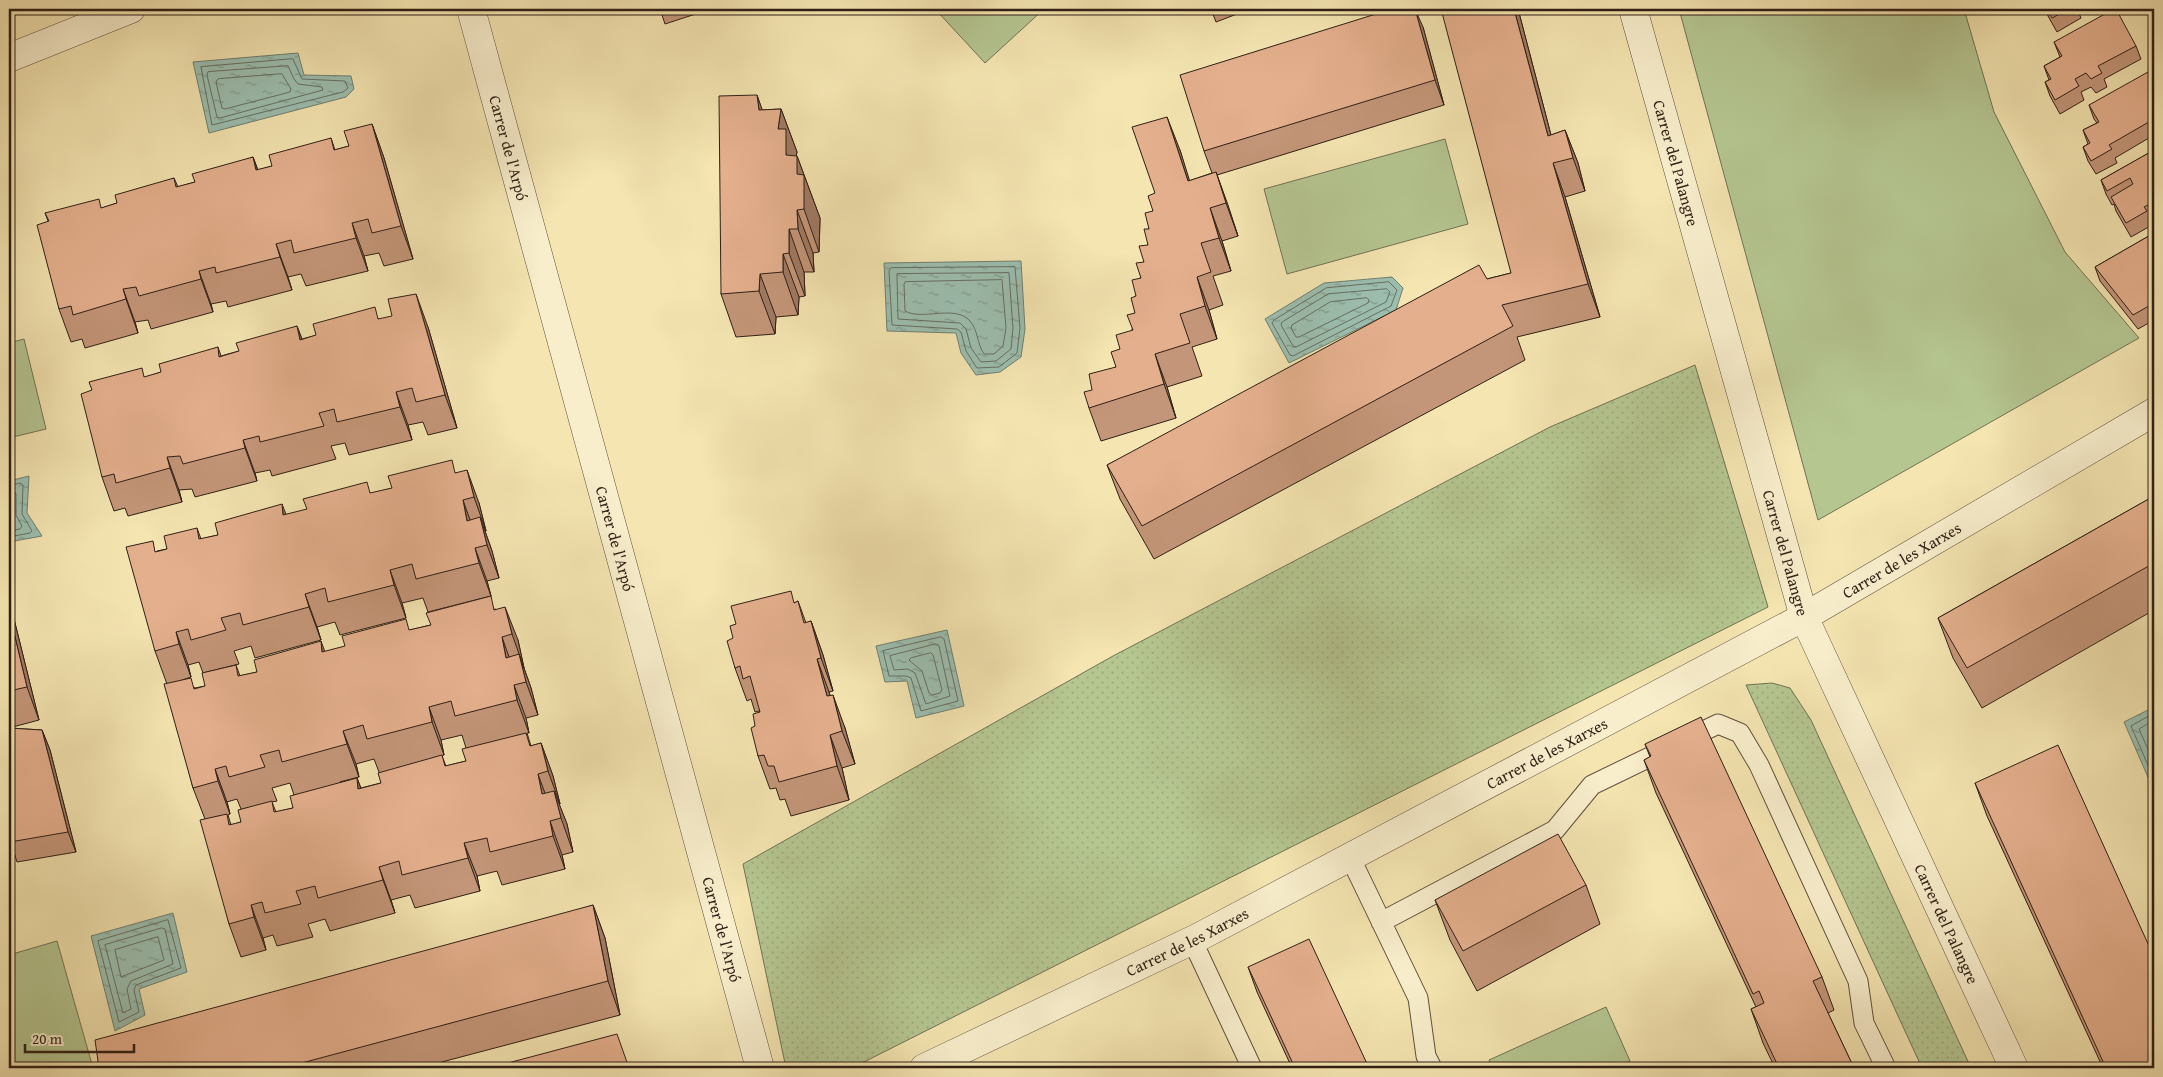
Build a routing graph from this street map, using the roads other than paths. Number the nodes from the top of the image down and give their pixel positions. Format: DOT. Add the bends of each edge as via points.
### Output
graph roads {
  1 [pos="131,9"];
  2 [pos="471,9"];
  3 [pos="1633,9"];
  4 [pos="9,58"];
  5 [pos="2154,412"];
  6 [pos="1804,617"];
  7 [pos="1350,857"];
  8 [pos="1381,922"];
  9 [pos="1192,940"];
  10 [pos="760,1068"];
  11 [pos="924,1068"];
  12 [pos="1252,1068"];
  13 [pos="1432,1068"];
  14 [pos="1886,1068"];
  15 [pos="2014,1068"];
  1 -- 4 [label="street"];
  2 -- 10 [label="street, Carrer de l'Arpó"];
  3 -- 6 [label="street, Carrer del Palangre"];
  5 -- 6 [label="street, Carrer de les Xarxes"];
  6 -- 7 [label="street, Carrer de les Xarxes"];
  6 -- 15 [label="street, Carrer del Palangre"];
  7 -- 8 [label="lane"];
  7 -- 9 [label="street, Carrer de les Xarxes"];
  8 -- 13 [label="lane" via="1418,998 1426,1056"];
  8 -- 14 [label="lane" via="1555,830 1592,785 1718,724 1740,733 1759,765 1858,981 1864,1023"];
  9 -- 11 [label="street, Carrer de les Xarxes"];
  9 -- 12 [label="lane"];
}
